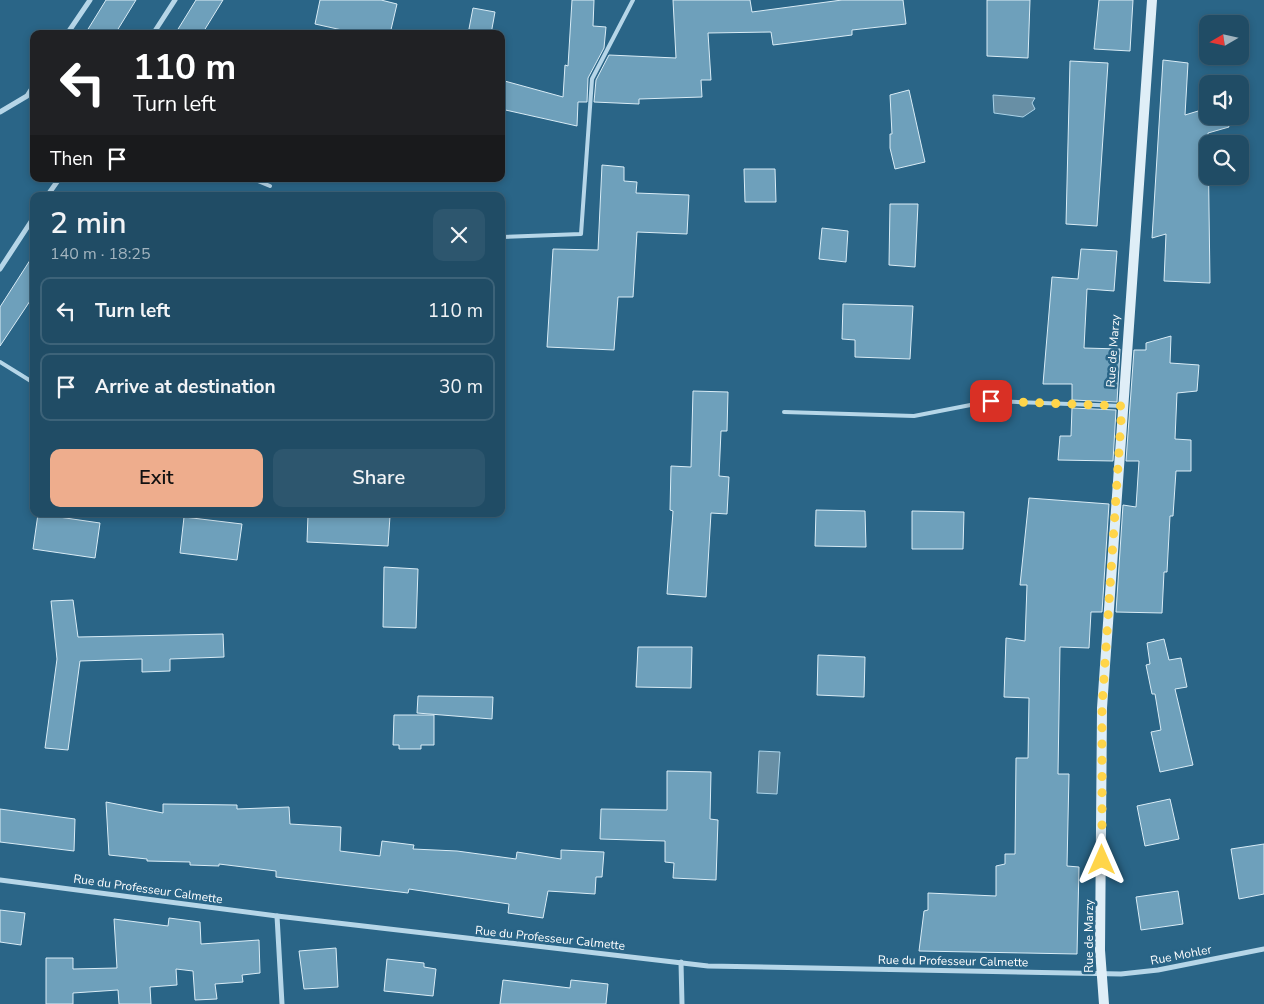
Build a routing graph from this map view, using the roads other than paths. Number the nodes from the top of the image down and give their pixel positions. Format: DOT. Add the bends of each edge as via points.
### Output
graph roads {
  1 [pos="90,0"];
  2 [pos="175,0"];
  3 [pos="633,0"];
  4 [pos="1152,0"];
  5 [pos="70,30"];
  6 [pos="156,30"];
  7 [pos="30,91"];
  8 [pos="0,112"];
  9 [pos="260,182"];
  10 [pos="270,186"];
  11 [pos="30,223"];
  12 [pos="505,237"];
  13 [pos="0,269"];
  14 [pos="0,362"];
  15 [pos="30,381"];
  16 [pos="1122,406"];
  17 [pos="784,412"];
  18 [pos="0,880"];
  19 [pos="277,916"];
  20 [pos="1264,949"];
  21 [pos="680,962"];
  22 [pos="1101,974"];
  23 [pos="282,1004"];
  24 [pos="682,1004"];
  25 [pos="1104,1004"];
  1 -- 5 [label="street"];
  2 -- 6 [label="street"];
  3 -- 12 [label="lane" via="592,79 581,234"];
  4 -- 16 [label="main road, Rue de Marzy"];
  7 -- 8 [label="street"];
  9 -- 10 [label="lane"];
  11 -- 13 [label="street"];
  14 -- 15 [label="lane"];
  16 -- 17 [label="lane" via="991,401 914,416"];
  16 -- 22 [label="main road, Rue de Marzy" via="1102,708"];
  18 -- 19 [label="street, Rue du Professeur Calmette"];
  19 -- 21 [label="street, Rue du Professeur Calmette"];
  19 -- 23 [label="street"];
  20 -- 22 [label="street, Rue Mohler" via="1158,970"];
  21 -- 22 [label="street, Rue du Professeur Calmette" via="708,966"];
  21 -- 24 [label="street"];
  22 -- 25 [label="main road, Rue de Marzy"];
}
